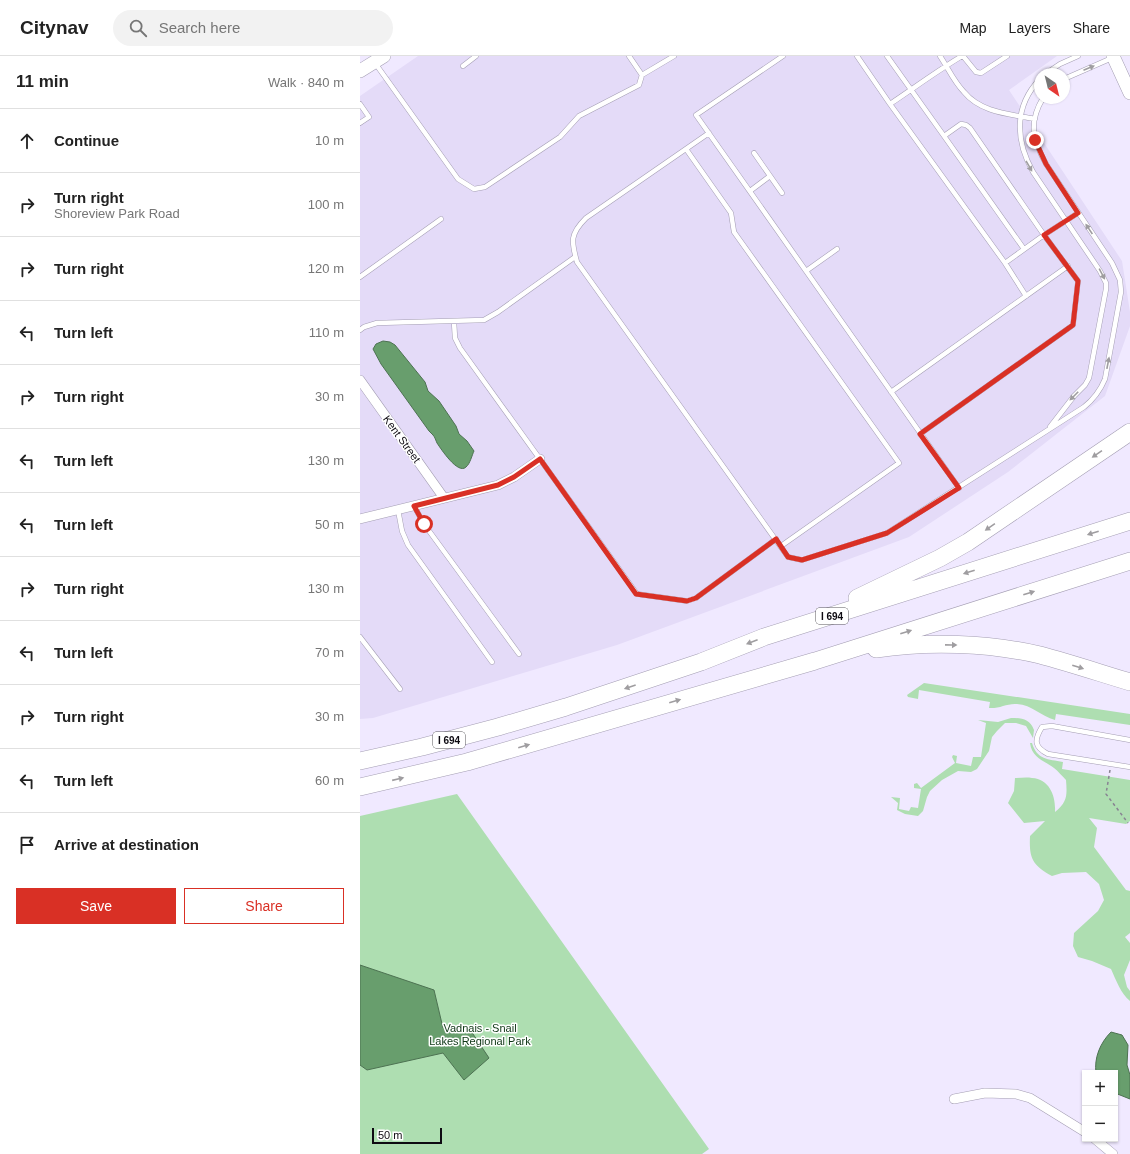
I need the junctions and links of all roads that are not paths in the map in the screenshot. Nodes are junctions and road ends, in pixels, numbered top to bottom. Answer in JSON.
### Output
{"nodes":[{"id":1,"x":476,"y":56,"type":"edge"},
{"id":2,"x":629,"y":56,"type":"edge"},
{"id":3,"x":674,"y":56,"type":"edge"},
{"id":4,"x":784,"y":56,"type":"edge"},
{"id":5,"x":856,"y":56,"type":"edge"},
{"id":6,"x":887,"y":56,"type":"edge"},
{"id":7,"x":940,"y":56,"type":"edge"},
{"id":8,"x":962,"y":56,"type":"edge"},
{"id":9,"x":1007,"y":56,"type":"edge"},
{"id":10,"x":1078,"y":56,"type":"edge"},
{"id":11,"x":1114,"y":56,"type":"edge"},
{"id":12,"x":379,"y":59,"type":"edge"},
{"id":13,"x":462,"y":66,"type":"dead end"},
{"id":14,"x":946,"y":66,"type":"junction"},
{"id":15,"x":1054,"y":68,"type":"edge"},
{"id":16,"x":360,"y":71,"type":"edge"},
{"id":17,"x":642,"y":75,"type":"junction"},
{"id":18,"x":1070,"y":76,"type":"edge"},
{"id":19,"x":1034,"y":85,"type":"edge"},
{"id":20,"x":911,"y":90,"type":"junction"},
{"id":21,"x":1130,"y":93,"type":"edge"},
{"id":22,"x":360,"y":104,"type":"edge"},
{"id":23,"x":890,"y":104,"type":"junction"},
{"id":24,"x":1040,"y":104,"type":"edge"},
{"id":25,"x":1020,"y":116,"type":"junction"},
{"id":26,"x":1035,"y":119,"type":"junction"},
{"id":27,"x":360,"y":123,"type":"edge"},
{"id":28,"x":709,"y":133,"type":"junction"},
{"id":29,"x":944,"y":136,"type":"junction"},
{"id":30,"x":686,"y":149,"type":"junction"},
{"id":31,"x":754,"y":153,"type":"dead end"},
{"id":32,"x":770,"y":176,"type":"junction"},
{"id":33,"x":750,"y":191,"type":"junction"},
{"id":34,"x":782,"y":194,"type":"dead end"},
{"id":35,"x":1078,"y":213,"type":"junction"},
{"id":36,"x":441,"y":219,"type":"dead end"},
{"id":37,"x":1066,"y":221,"type":"junction"},
{"id":38,"x":1044,"y":235,"type":"junction"},
{"id":39,"x":837,"y":249,"type":"dead end"},
{"id":40,"x":1024,"y":249,"type":"junction"},
{"id":41,"x":575,"y":257,"type":"junction"},
{"id":42,"x":1005,"y":263,"type":"junction"},
{"id":43,"x":1068,"y":266,"type":"junction"},
{"id":44,"x":806,"y":271,"type":"junction"},
{"id":45,"x":360,"y":276,"type":"edge"},
{"id":46,"x":1026,"y":296,"type":"junction"},
{"id":47,"x":454,"y":322,"type":"junction"},
{"id":48,"x":360,"y":330,"type":"edge"},
{"id":49,"x":360,"y":380,"type":"edge"},
{"id":50,"x":891,"y":392,"type":"junction"},
{"id":51,"x":1047,"y":430,"type":"junction"},
{"id":52,"x":1130,"y":432,"type":"edge"},
{"id":53,"x":920,"y":434,"type":"junction"},
{"id":54,"x":540,"y":459,"type":"junction"},
{"id":55,"x":959,"y":488,"type":"junction"},
{"id":56,"x":444,"y":498,"type":"junction"},
{"id":57,"x":414,"y":506,"type":"junction"},
{"id":58,"x":398,"y":510,"type":"junction"},
{"id":59,"x":360,"y":519,"type":"edge"},
{"id":60,"x":1130,"y":521,"type":"edge"},
{"id":61,"x":776,"y":539,"type":"junction"},
{"id":62,"x":781,"y":546,"type":"junction"},
{"id":63,"x":1130,"y":561,"type":"edge"},
{"id":64,"x":780,"y":632,"type":"junction"},
{"id":65,"x":360,"y":637,"type":"edge"},
{"id":66,"x":519,"y":654,"type":"dead end"},
{"id":67,"x":815,"y":661,"type":"junction"},
{"id":68,"x":492,"y":662,"type":"dead end"},
{"id":69,"x":1130,"y":682,"type":"edge"},
{"id":70,"x":400,"y":689,"type":"dead end"},
{"id":71,"x":1130,"y":740,"type":"edge"},
{"id":72,"x":360,"y":761,"type":"edge"},
{"id":73,"x":1130,"y":767,"type":"edge"},
{"id":74,"x":360,"y":787,"type":"edge"},
{"id":75,"x":954,"y":1099,"type":"dead end"},
{"id":76,"x":1082,"y":1130,"type":"edge"},
{"id":77,"x":1099,"y":1142,"type":"edge"},
{"id":78,"x":1113,"y":1154,"type":"edge"}],
"edges":[{"from":1,"to":13,"type":"lane"},
{"from":2,"to":17,"type":"lane"},
{"from":3,"to":17,"type":"lane"},
{"from":4,"to":28,"type":"lane"},
{"from":5,"to":23,"type":"lane"},
{"from":6,"to":20,"type":"lane"},
{"from":7,"to":14,"type":"lane"},
{"from":8,"to":9,"type":"lane"},
{"from":8,"to":14,"type":"lane"},
{"from":10,"to":15,"type":"lane"},
{"from":18,"to":11,"type":"lane","one_way":true},
{"from":11,"to":21,"type":"street"},
{"from":12,"to":16,"type":"street"},
{"from":12,"to":17,"type":"lane"},
{"from":14,"to":20,"type":"lane"},
{"from":14,"to":25,"type":"lane"},
{"from":19,"to":25,"type":"lane"},
{"from":20,"to":23,"type":"lane"},
{"from":20,"to":29,"type":"lane"},
{"from":22,"to":27,"type":"lane"},
{"from":23,"to":42,"type":"lane"},
{"from":24,"to":26,"type":"lane"},
{"from":25,"to":26,"type":"lane"},
{"from":25,"to":37,"type":"lane","one_way":true},
{"from":26,"to":35,"type":"lane"},
{"from":28,"to":30,"type":"lane"},
{"from":28,"to":33,"type":"lane"},
{"from":29,"to":38,"type":"lane"},
{"from":29,"to":40,"type":"lane"},
{"from":30,"to":41,"type":"lane"},
{"from":30,"to":62,"type":"lane"},
{"from":31,"to":32,"type":"lane"},
{"from":32,"to":33,"type":"lane"},
{"from":32,"to":34,"type":"lane"},
{"from":33,"to":44,"type":"lane"},
{"from":35,"to":37,"type":"lane"},
{"from":51,"to":35,"type":"lane","one_way":true},
{"from":36,"to":45,"type":"lane"},
{"from":37,"to":38,"type":"lane"},
{"from":37,"to":51,"type":"lane","one_way":true},
{"from":38,"to":40,"type":"lane"},
{"from":38,"to":43,"type":"lane"},
{"from":39,"to":44,"type":"lane"},
{"from":40,"to":42,"type":"lane"},
{"from":41,"to":47,"type":"lane"},
{"from":41,"to":61,"type":"lane"},
{"from":42,"to":46,"type":"lane"},
{"from":43,"to":46,"type":"lane"},
{"from":43,"to":53,"type":"lane"},
{"from":44,"to":50,"type":"lane"},
{"from":46,"to":50,"type":"lane"},
{"from":47,"to":48,"type":"lane"},
{"from":47,"to":54,"type":"lane"},
{"from":49,"to":56,"type":"street","name":"Kent Street"},
{"from":50,"to":53,"type":"lane"},
{"from":51,"to":55,"type":"lane"},
{"from":52,"to":64,"type":"highway","one_way":true},
{"from":53,"to":55,"type":"lane"},
{"from":54,"to":56,"type":"street"},
{"from":54,"to":61,"type":"lane"},
{"from":55,"to":62,"type":"lane"},
{"from":56,"to":57,"type":"street"},
{"from":57,"to":58,"type":"street"},
{"from":57,"to":66,"type":"lane"},
{"from":58,"to":59,"type":"street"},
{"from":58,"to":68,"type":"lane"},
{"from":60,"to":64,"type":"highway","number":"I 694","one_way":true},
{"from":61,"to":62,"type":"lane"},
{"from":67,"to":63,"type":"highway","number":"I 694","one_way":true},
{"from":64,"to":72,"type":"highway","number":"I 694","one_way":true},
{"from":65,"to":70,"type":"lane"},
{"from":67,"to":69,"type":"highway","one_way":true},
{"from":74,"to":67,"type":"highway","number":"I 694","one_way":true},
{"from":71,"to":73,"type":"lane"},
{"from":75,"to":76,"type":"street"},
{"from":77,"to":78,"type":"street"}]}
